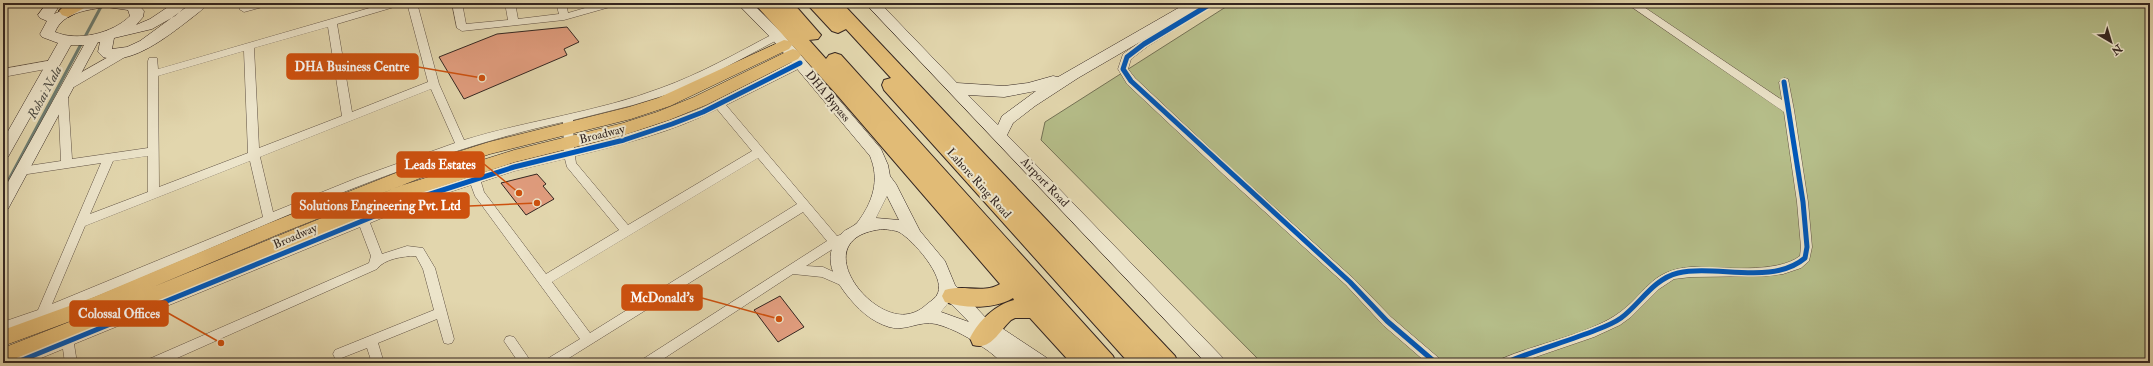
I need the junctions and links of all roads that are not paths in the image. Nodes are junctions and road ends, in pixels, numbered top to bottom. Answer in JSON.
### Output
{"nodes":[{"id":1,"x":125,"y":3,"type":"edge"},
{"id":2,"x":183,"y":3,"type":"edge"},
{"id":3,"x":201,"y":3,"type":"edge"},
{"id":4,"x":267,"y":3,"type":"edge"},
{"id":5,"x":398,"y":3,"type":"edge"},
{"id":6,"x":412,"y":3,"type":"edge"},
{"id":7,"x":457,"y":3,"type":"edge"},
{"id":8,"x":510,"y":3,"type":"edge"},
{"id":9,"x":561,"y":3,"type":"edge"},
{"id":10,"x":614,"y":3,"type":"edge"},
{"id":11,"x":744,"y":3,"type":"edge"},
{"id":12,"x":763,"y":3,"type":"edge"},
{"id":13,"x":783,"y":3,"type":"edge"},
{"id":14,"x":814,"y":3,"type":"edge"},
{"id":15,"x":832,"y":3,"type":"edge"},
{"id":16,"x":872,"y":3,"type":"edge"},
{"id":17,"x":1197,"y":3,"type":"edge"},
{"id":18,"x":1212,"y":3,"type":"edge"},
{"id":19,"x":1631,"y":3,"type":"edge"},
{"id":20,"x":64,"y":9,"type":"edge"},
{"id":21,"x":244,"y":9,"type":"dead end"},
{"id":22,"x":564,"y":17,"type":"junction"},
{"id":23,"x":332,"y":22,"type":"junction"},
{"id":24,"x":514,"y":23,"type":"junction"},
{"id":25,"x":122,"y":30,"type":"junction"},
{"id":26,"x":101,"y":37,"type":"junction"},
{"id":27,"x":66,"y":41,"type":"junction"},
{"id":28,"x":249,"y":47,"type":"junction"},
{"id":29,"x":789,"y":50,"type":"junction"},
{"id":30,"x":121,"y":54,"type":"junction"},
{"id":31,"x":153,"y":61,"type":"dead end"},
{"id":32,"x":53,"y":64,"type":"junction"},
{"id":33,"x":3,"y":73,"type":"edge"},
{"id":34,"x":154,"y":74,"type":"junction"},
{"id":35,"x":1073,"y":74,"type":"junction"},
{"id":36,"x":1784,"y":82,"type":"dead end"},
{"id":37,"x":70,"y":84,"type":"junction"},
{"id":38,"x":434,"y":84,"type":"junction"},
{"id":39,"x":953,"y":87,"type":"junction"},
{"id":40,"x":63,"y":97,"type":"junction"},
{"id":41,"x":719,"y":104,"type":"junction"},
{"id":42,"x":1789,"y":110,"type":"junction"},
{"id":43,"x":348,"y":118,"type":"junction"},
{"id":44,"x":568,"y":135,"type":"junction"},
{"id":45,"x":1000,"y":135,"type":"junction"},
{"id":46,"x":461,"y":145,"type":"junction"},
{"id":47,"x":155,"y":151,"type":"junction"},
{"id":48,"x":760,"y":152,"type":"junction"},
{"id":49,"x":3,"y":153,"type":"edge"},
{"id":50,"x":254,"y":155,"type":"junction"},
{"id":51,"x":110,"y":158,"type":"junction"},
{"id":52,"x":66,"y":164,"type":"junction"},
{"id":53,"x":21,"y":171,"type":"junction"},
{"id":54,"x":475,"y":179,"type":"junction"},
{"id":55,"x":884,"y":179,"type":"junction"},
{"id":56,"x":154,"y":193,"type":"junction"},
{"id":57,"x":3,"y":205,"type":"edge"},
{"id":58,"x":803,"y":206,"type":"junction"},
{"id":59,"x":269,"y":218,"type":"junction"},
{"id":60,"x":363,"y":220,"type":"junction"},
{"id":61,"x":83,"y":222,"type":"junction"},
{"id":62,"x":862,"y":227,"type":"junction"},
{"id":63,"x":627,"y":231,"type":"junction"},
{"id":64,"x":914,"y":234,"type":"junction"},
{"id":65,"x":841,"y":239,"type":"junction"},
{"id":66,"x":377,"y":260,"type":"junction"},
{"id":67,"x":792,"y":269,"type":"junction"},
{"id":68,"x":545,"y":280,"type":"junction"},
{"id":69,"x":845,"y":282,"type":"junction"},
{"id":70,"x":1013,"y":284,"type":"junction"},
{"id":71,"x":950,"y":292,"type":"junction"},
{"id":72,"x":1035,"y":310,"type":"junction"},
{"id":73,"x":441,"y":312,"type":"junction"},
{"id":74,"x":42,"y":313,"type":"junction"},
{"id":75,"x":923,"y":316,"type":"junction"},
{"id":76,"x":3,"y":327,"type":"edge"},
{"id":77,"x":986,"y":333,"type":"junction"},
{"id":78,"x":3,"y":338,"type":"edge"},
{"id":79,"x":448,"y":340,"type":"dead end"},
{"id":80,"x":510,"y":340,"type":"dead end"},
{"id":81,"x":588,"y":340,"type":"junction"},
{"id":82,"x":371,"y":341,"type":"junction"},
{"id":83,"x":68,"y":343,"type":"junction"},
{"id":84,"x":339,"y":354,"type":"dead end"},
{"id":85,"x":3,"y":356,"type":"edge"},
{"id":86,"x":15,"y":363,"type":"edge"},
{"id":87,"x":71,"y":363,"type":"edge"},
{"id":88,"x":153,"y":363,"type":"edge"},
{"id":89,"x":378,"y":363,"type":"edge"},
{"id":90,"x":526,"y":363,"type":"edge"},
{"id":91,"x":551,"y":363,"type":"edge"},
{"id":92,"x":647,"y":363,"type":"edge"},
{"id":93,"x":1020,"y":363,"type":"edge"},
{"id":94,"x":1041,"y":363,"type":"edge"},
{"id":95,"x":1085,"y":363,"type":"edge"},
{"id":96,"x":1105,"y":363,"type":"edge"},
{"id":97,"x":1143,"y":363,"type":"edge"},
{"id":98,"x":1167,"y":363,"type":"edge"},
{"id":99,"x":1217,"y":363,"type":"edge"},
{"id":100,"x":1436,"y":363,"type":"edge"},
{"id":101,"x":1505,"y":363,"type":"edge"}],
"edges":[{"from":1,"to":20,"type":"main road"},
{"from":1,"to":25,"type":"main road"},
{"from":2,"to":25,"type":"main road"},
{"from":3,"to":30,"type":"main road"},
{"from":4,"to":21,"type":"street"},
{"from":5,"to":23,"type":"street"},
{"from":6,"to":38,"type":"street"},
{"from":7,"to":24,"type":"street"},
{"from":8,"to":24,"type":"street"},
{"from":9,"to":22,"type":"street"},
{"from":10,"to":22,"type":"street"},
{"from":11,"to":29,"type":"main road","name":"DHA Bypass"},
{"from":12,"to":70,"type":"highway"},
{"from":13,"to":96,"type":"highway","name":"Lahore Ring Road"},
{"from":14,"to":97,"type":"highway","name":"Lahore Ring Road"},
{"from":15,"to":98,"type":"highway"},
{"from":16,"to":39,"type":"main road","name":"Airport Road"},
{"from":17,"to":35,"type":"main road"},
{"from":18,"to":100,"type":"street"},
{"from":19,"to":42,"type":"street"},
{"from":20,"to":27,"type":"main road"},
{"from":22,"to":24,"type":"street"},
{"from":23,"to":28,"type":"street"},
{"from":23,"to":43,"type":"street"},
{"from":25,"to":26,"type":"main road"},
{"from":26,"to":27,"type":"main road"},
{"from":26,"to":30,"type":"main road"},
{"from":26,"to":37,"type":"main road"},
{"from":27,"to":32,"type":"main road"},
{"from":28,"to":34,"type":"street"},
{"from":28,"to":50,"type":"street"},
{"from":29,"to":41,"type":"street"},
{"from":29,"to":44,"type":"street"},
{"from":29,"to":44,"type":"main road","name":"Broadway"},
{"from":29,"to":55,"type":"main road","name":"DHA Bypass"},
{"from":30,"to":37,"type":"street"},
{"from":31,"to":34,"type":"street"},
{"from":32,"to":33,"type":"street"},
{"from":32,"to":49,"type":"main road"},
{"from":34,"to":47,"type":"street"},
{"from":35,"to":39,"type":"main road"},
{"from":35,"to":45,"type":"main road"},
{"from":36,"to":42,"type":"street"},
{"from":37,"to":40,"type":"main road"},
{"from":38,"to":43,"type":"street"},
{"from":38,"to":46,"type":"street"},
{"from":39,"to":45,"type":"main road","name":"Airport Road"},
{"from":40,"to":52,"type":"street"},
{"from":40,"to":53,"type":"main road"},
{"from":41,"to":44,"type":"street"},
{"from":41,"to":48,"type":"street"},
{"from":42,"to":101,"type":"street"},
{"from":43,"to":50,"type":"street"},
{"from":44,"to":46,"type":"street"},
{"from":44,"to":54,"type":"street"},
{"from":44,"to":63,"type":"street"},
{"from":44,"to":78,"type":"main road","name":"Broadway"},
{"from":44,"to":85,"type":"main road","name":"Broadway"},
{"from":45,"to":99,"type":"main road","name":"Airport Road"},
{"from":46,"to":59,"type":"street"},
{"from":47,"to":51,"type":"street"},
{"from":47,"to":56,"type":"street"},
{"from":48,"to":58,"type":"street"},
{"from":48,"to":63,"type":"street"},
{"from":50,"to":56,"type":"street"},
{"from":50,"to":59,"type":"street"},
{"from":51,"to":52,"type":"street"},
{"from":51,"to":61,"type":"street"},
{"from":52,"to":53,"type":"street"},
{"from":53,"to":57,"type":"main road"},
{"from":54,"to":60,"type":"street"},
{"from":54,"to":68,"type":"street"},
{"from":55,"to":62,"type":"main road"},
{"from":55,"to":64,"type":"main road"},
{"from":56,"to":61,"type":"street"},
{"from":58,"to":65,"type":"street"},
{"from":58,"to":81,"type":"street"},
{"from":59,"to":74,"type":"street"},
{"from":60,"to":66,"type":"street"},
{"from":60,"to":83,"type":"street"},
{"from":61,"to":74,"type":"street"},
{"from":62,"to":64,"type":"main road"},
{"from":62,"to":65,"type":"main road"},
{"from":63,"to":68,"type":"street"},
{"from":64,"to":71,"type":"main road"},
{"from":65,"to":67,"type":"street"},
{"from":65,"to":69,"type":"main road"},
{"from":66,"to":73,"type":"street"},
{"from":66,"to":88,"type":"street"},
{"from":67,"to":69,"type":"street"},
{"from":67,"to":92,"type":"street"},
{"from":68,"to":81,"type":"street"},
{"from":69,"to":75,"type":"main road"},
{"from":70,"to":71,"type":"highway"},
{"from":70,"to":72,"type":"highway"},
{"from":71,"to":75,"type":"main road"},
{"from":71,"to":77,"type":"main road"},
{"from":72,"to":77,"type":"highway"},
{"from":72,"to":95,"type":"highway"},
{"from":73,"to":79,"type":"street"},
{"from":73,"to":82,"type":"street"},
{"from":74,"to":76,"type":"street"},
{"from":75,"to":77,"type":"main road"},
{"from":77,"to":93,"type":"main road"},
{"from":77,"to":94,"type":"main road"},
{"from":80,"to":90,"type":"street"},
{"from":81,"to":91,"type":"street"},
{"from":82,"to":84,"type":"street"},
{"from":82,"to":89,"type":"street"},
{"from":83,"to":86,"type":"street"},
{"from":83,"to":87,"type":"street"}]}
